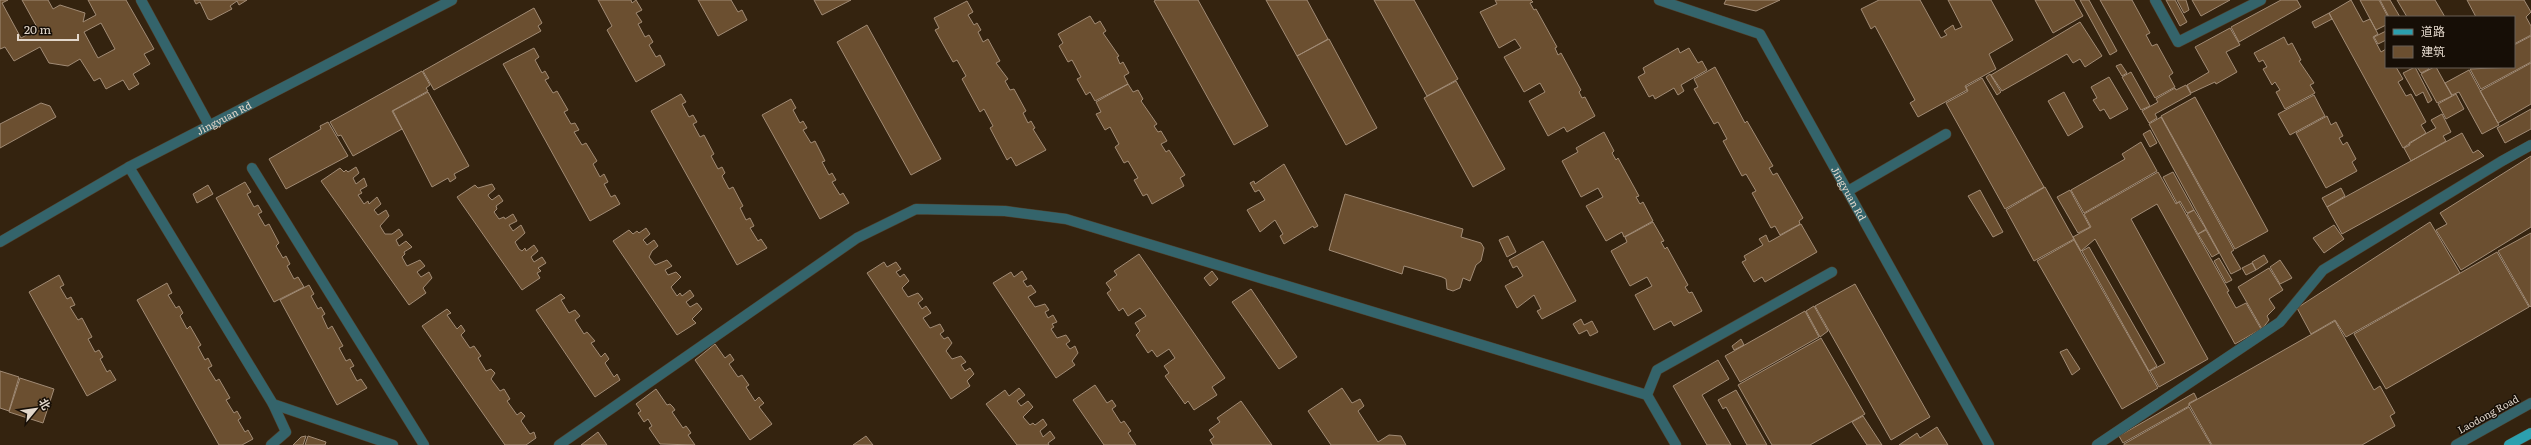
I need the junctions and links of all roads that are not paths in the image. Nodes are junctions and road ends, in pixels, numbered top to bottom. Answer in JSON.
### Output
{"nodes":[{"id":1,"x":141,"y":0,"type":"edge"},
{"id":2,"x":452,"y":0,"type":"edge"},
{"id":3,"x":1659,"y":0,"type":"edge"},
{"id":4,"x":2155,"y":0,"type":"edge"},
{"id":5,"x":2261,"y":0,"type":"edge"},
{"id":6,"x":209,"y":126,"type":"junction"},
{"id":7,"x":1946,"y":134,"type":"dead end"},
{"id":8,"x":2531,"y":146,"type":"edge"},
{"id":9,"x":129,"y":167,"type":"junction"},
{"id":10,"x":252,"y":168,"type":"dead end"},
{"id":11,"x":1848,"y":191,"type":"junction"},
{"id":12,"x":0,"y":242,"type":"edge"},
{"id":13,"x":1832,"y":272,"type":"dead end"},
{"id":14,"x":1647,"y":395,"type":"junction"},
{"id":15,"x":2531,"y":403,"type":"edge"},
{"id":16,"x":273,"y":404,"type":"junction"},
{"id":17,"x":2531,"y":433,"type":"edge"},
{"id":18,"x":272,"y":445,"type":"edge"},
{"id":19,"x":393,"y":445,"type":"edge"},
{"id":20,"x":424,"y":445,"type":"edge"},
{"id":21,"x":559,"y":445,"type":"edge"},
{"id":22,"x":1676,"y":445,"type":"edge"},
{"id":23,"x":1988,"y":445,"type":"edge"},
{"id":24,"x":2097,"y":445,"type":"edge"},
{"id":25,"x":2456,"y":445,"type":"edge"},
{"id":26,"x":2509,"y":445,"type":"edge"}],
"edges":[{"from":1,"to":6,"type":"street"},
{"from":2,"to":6,"type":"street","name":"Jingyuan Rd"},
{"from":3,"to":11,"type":"street","name":"Jingyuan Rd"},
{"from":4,"to":5,"type":"street"},
{"from":6,"to":9,"type":"street","name":"Jingyuan Rd"},
{"from":7,"to":11,"type":"street"},
{"from":8,"to":24,"type":"street"},
{"from":9,"to":12,"type":"street","name":"Jingyuan Rd"},
{"from":9,"to":16,"type":"street"},
{"from":10,"to":20,"type":"street"},
{"from":11,"to":23,"type":"street","name":"Jingyuan Rd"},
{"from":13,"to":14,"type":"street"},
{"from":14,"to":21,"type":"street"},
{"from":14,"to":22,"type":"street"},
{"from":15,"to":25,"type":"street","name":"Laodong Road"},
{"from":16,"to":18,"type":"street"},
{"from":16,"to":19,"type":"street"},
{"from":17,"to":26,"type":"main road"}]}
